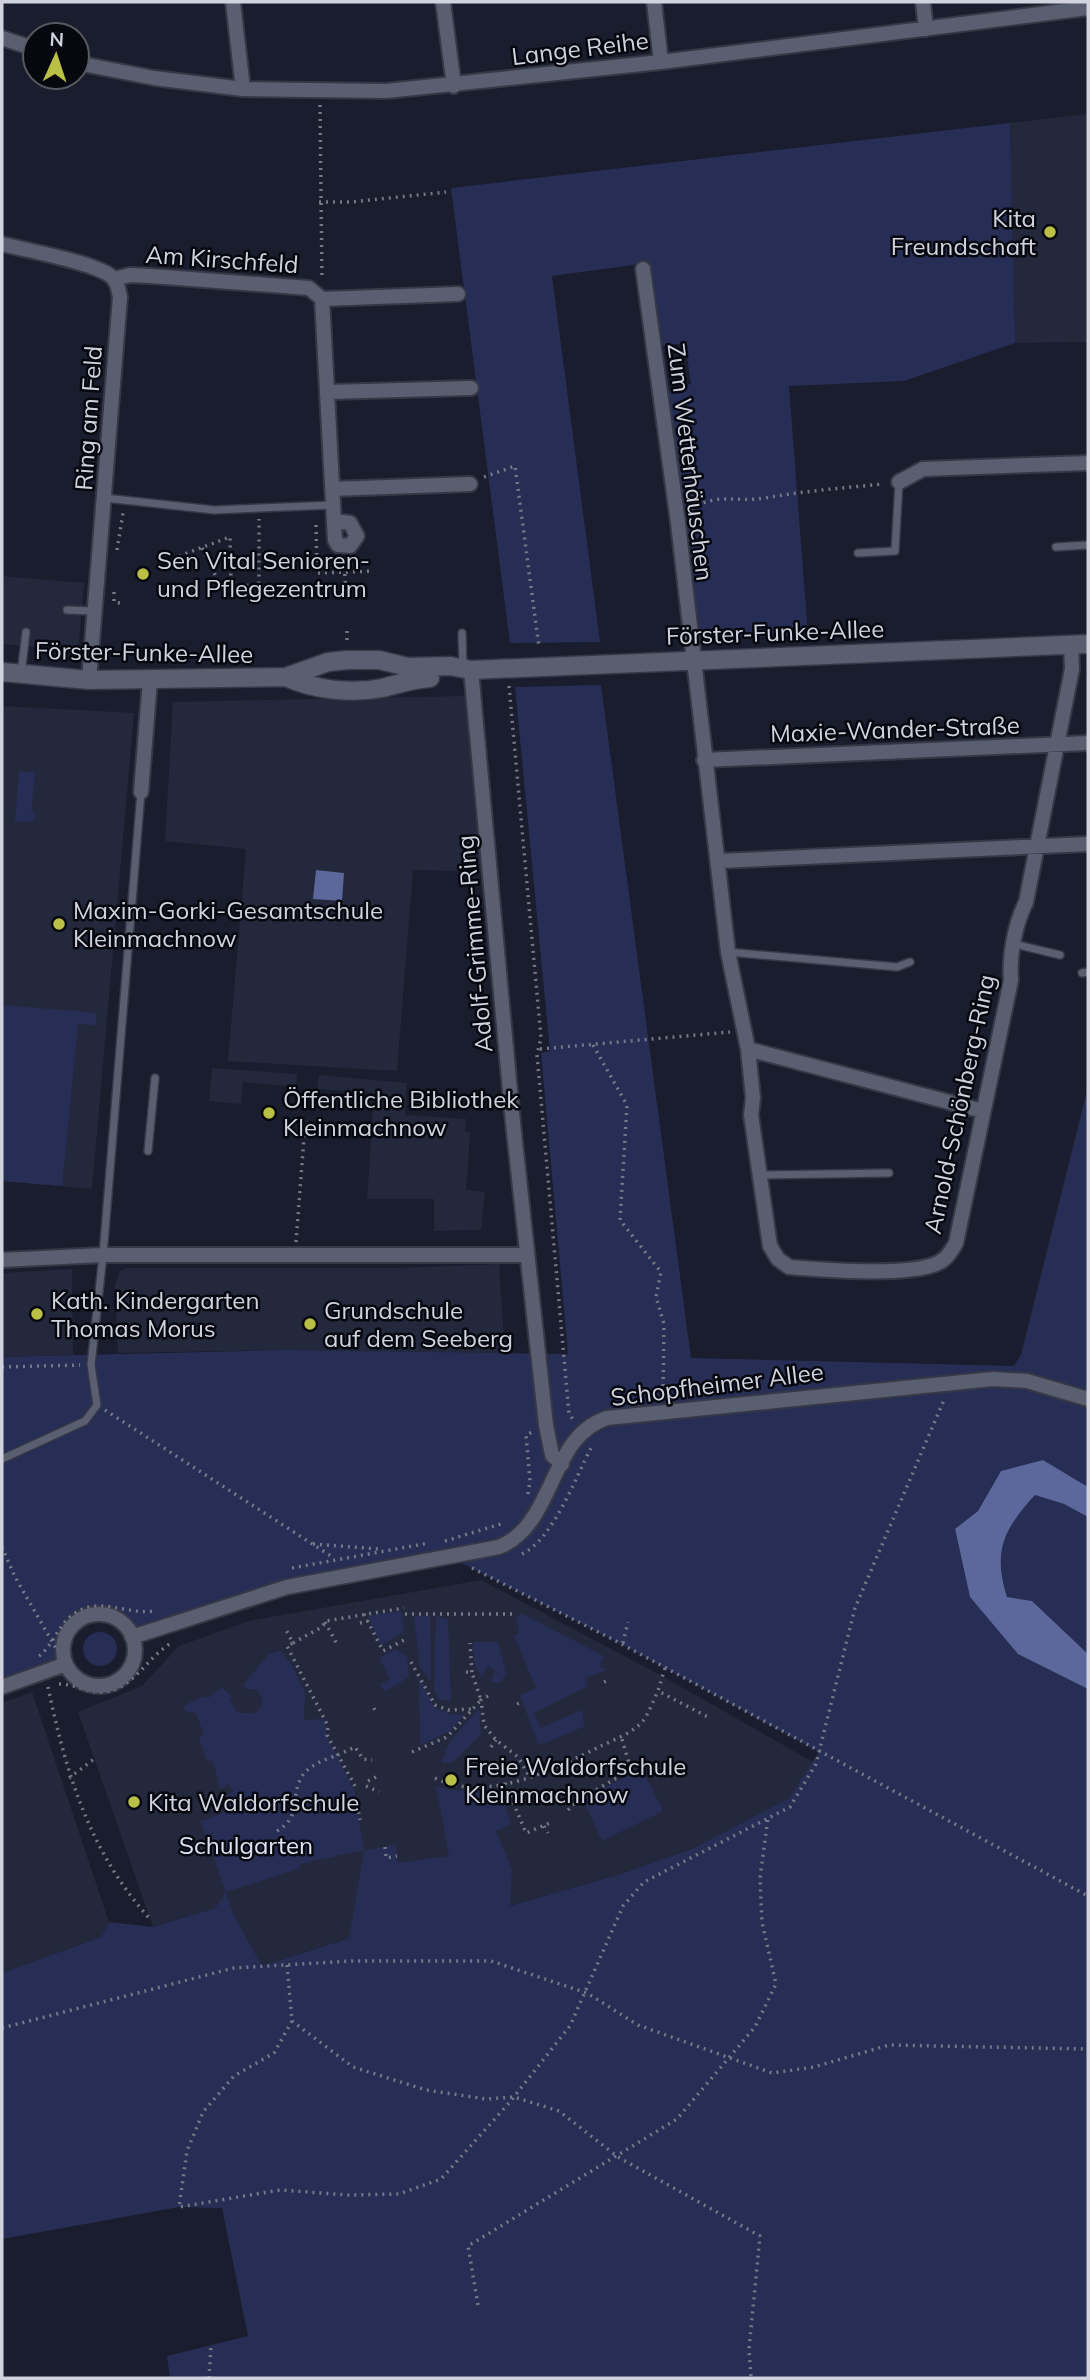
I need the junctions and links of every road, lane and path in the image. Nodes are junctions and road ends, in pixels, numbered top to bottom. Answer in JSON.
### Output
{"nodes":[{"id":1,"x":233,"y":2,"type":"edge"},
{"id":2,"x":443,"y":2,"type":"edge"},
{"id":3,"x":654,"y":2,"type":"edge"},
{"id":4,"x":923,"y":2,"type":"edge"},
{"id":5,"x":1088,"y":8,"type":"edge"},
{"id":6,"x":926,"y":29,"type":"junction"},
{"id":7,"x":2,"y":38,"type":"edge"},
{"id":8,"x":21,"y":44,"type":"edge"},
{"id":9,"x":662,"y":62,"type":"junction"},
{"id":10,"x":91,"y":66,"type":"edge"},
{"id":11,"x":454,"y":86,"type":"junction"},
{"id":12,"x":243,"y":89,"type":"junction"},
{"id":13,"x":320,"y":92,"type":"junction"},
{"id":14,"x":446,"y":192,"type":"dead end"},
{"id":15,"x":319,"y":202,"type":"junction"},
{"id":16,"x":2,"y":244,"type":"edge"},
{"id":17,"x":643,"y":269,"type":"dead end"},
{"id":18,"x":114,"y":279,"type":"junction"},
{"id":19,"x":458,"y":294,"type":"dead end"},
{"id":20,"x":323,"y":299,"type":"junction"},
{"id":21,"x":471,"y":388,"type":"dead end"},
{"id":22,"x":329,"y":393,"type":"junction"},
{"id":23,"x":1088,"y":463,"type":"edge"},
{"id":24,"x":899,"y":482,"type":"junction"},
{"id":25,"x":470,"y":484,"type":"joint"},
{"id":26,"x":332,"y":489,"type":"junction"},
{"id":27,"x":105,"y":498,"type":"junction"},
{"id":28,"x":333,"y":505,"type":"junction"},
{"id":29,"x":134,"y":513,"type":"dead end"},
{"id":30,"x":316,"y":517,"type":"dead end"},
{"id":31,"x":259,"y":519,"type":"junction"},
{"id":32,"x":270,"y":519,"type":"dead end"},
{"id":33,"x":246,"y":520,"type":"dead end"},
{"id":34,"x":335,"y":522,"type":"junction"},
{"id":35,"x":678,"y":523,"type":"junction"},
{"id":36,"x":1088,"y":545,"type":"edge"},
{"id":37,"x":343,"y":547,"type":"junction"},
{"id":38,"x":1056,"y":547,"type":"dead end"},
{"id":39,"x":202,"y":548,"type":"junction"},
{"id":40,"x":117,"y":552,"type":"dead end"},
{"id":41,"x":858,"y":553,"type":"dead end"},
{"id":42,"x":180,"y":556,"type":"dead end"},
{"id":43,"x":373,"y":571,"type":"dead end"},
{"id":44,"x":345,"y":572,"type":"junction"},
{"id":45,"x":114,"y":583,"type":"dead end"},
{"id":46,"x":225,"y":595,"type":"dead end"},
{"id":47,"x":346,"y":596,"type":"dead end"},
{"id":48,"x":120,"y":603,"type":"dead end"},
{"id":49,"x":66,"y":610,"type":"dead end"},
{"id":50,"x":93,"y":611,"type":"junction"},
{"id":51,"x":26,"y":632,"type":"dead end"},
{"id":52,"x":462,"y":633,"type":"dead end"},
{"id":53,"x":1080,"y":644,"type":"edge"},
{"id":54,"x":539,"y":647,"type":"dead end"},
{"id":55,"x":693,"y":660,"type":"junction"},
{"id":56,"x":467,"y":670,"type":"junction"},
{"id":57,"x":2,"y":672,"type":"edge"},
{"id":58,"x":21,"y":675,"type":"junction"},
{"id":59,"x":286,"y":677,"type":"junction"},
{"id":60,"x":89,"y":680,"type":"junction"},
{"id":61,"x":150,"y":680,"type":"junction"},
{"id":62,"x":508,"y":684,"type":"dead end"},
{"id":63,"x":1088,"y":743,"type":"edge"},
{"id":64,"x":1058,"y":745,"type":"junction"},
{"id":65,"x":704,"y":760,"type":"junction"},
{"id":66,"x":141,"y":792,"type":"joint"},
{"id":67,"x":1088,"y":844,"type":"edge"},
{"id":68,"x":1037,"y":849,"type":"junction"},
{"id":69,"x":718,"y":861,"type":"junction"},
{"id":70,"x":1014,"y":944,"type":"junction"},
{"id":71,"x":728,"y":952,"type":"junction"},
{"id":72,"x":1060,"y":954,"type":"dead end"},
{"id":73,"x":910,"y":962,"type":"dead end"},
{"id":74,"x":746,"y":1031,"type":"junction"},
{"id":75,"x":593,"y":1045,"type":"dead end"},
{"id":76,"x":540,"y":1049,"type":"junction"},
{"id":77,"x":748,"y":1049,"type":"junction"},
{"id":78,"x":155,"y":1078,"type":"dead end"},
{"id":79,"x":983,"y":1111,"type":"junction"},
{"id":80,"x":305,"y":1125,"type":"dead end"},
{"id":81,"x":148,"y":1152,"type":"dead end"},
{"id":82,"x":888,"y":1173,"type":"dead end"},
{"id":83,"x":760,"y":1175,"type":"junction"},
{"id":84,"x":103,"y":1255,"type":"junction"},
{"id":85,"x":296,"y":1255,"type":"junction"},
{"id":86,"x":527,"y":1255,"type":"junction"},
{"id":87,"x":2,"y":1260,"type":"edge"},
{"id":88,"x":91,"y":1365,"type":"junction"},
{"id":89,"x":2,"y":1367,"type":"edge"},
{"id":90,"x":951,"y":1382,"type":"junction"},
{"id":91,"x":1088,"y":1399,"type":"edge"},
{"id":92,"x":97,"y":1405,"type":"junction"},
{"id":93,"x":662,"y":1412,"type":"junction"},
{"id":94,"x":569,"y":1414,"type":"junction"},
{"id":95,"x":546,"y":1425,"type":"junction"},
{"id":96,"x":582,"y":1431,"type":"junction"},
{"id":97,"x":2,"y":1459,"type":"edge"},
{"id":98,"x":562,"y":1464,"type":"junction"},
{"id":99,"x":527,"y":1499,"type":"dead end"},
{"id":100,"x":512,"y":1519,"type":"dead end"},
{"id":101,"x":311,"y":1543,"type":"junction"},
{"id":102,"x":2,"y":1547,"type":"edge"},
{"id":103,"x":384,"y":1549,"type":"junction"},
{"id":104,"x":441,"y":1549,"type":"junction"},
{"id":105,"x":334,"y":1558,"type":"junction"},
{"id":106,"x":284,"y":1571,"type":"dead end"},
{"id":107,"x":404,"y":1608,"type":"dead end"},
{"id":108,"x":158,"y":1611,"type":"dead end"},
{"id":109,"x":364,"y":1614,"type":"junction"},
{"id":110,"x":405,"y":1614,"type":"dead end"},
{"id":111,"x":514,"y":1614,"type":"dead end"},
{"id":112,"x":368,"y":1621,"type":"junction"},
{"id":113,"x":325,"y":1622,"type":"junction"},
{"id":114,"x":628,"y":1622,"type":"dead end"},
{"id":115,"x":360,"y":1623,"type":"dead end"},
{"id":116,"x":285,"y":1628,"type":"dead end"},
{"id":117,"x":132,"y":1637,"type":"junction"},
{"id":118,"x":408,"y":1638,"type":"dead end"},
{"id":119,"x":52,"y":1643,"type":"junction"},
{"id":120,"x":293,"y":1643,"type":"junction"},
{"id":121,"x":470,"y":1643,"type":"dead end"},
{"id":122,"x":623,"y":1644,"type":"junction"},
{"id":123,"x":338,"y":1646,"type":"dead end"},
{"id":124,"x":383,"y":1651,"type":"junction"},
{"id":125,"x":376,"y":1653,"type":"dead end"},
{"id":126,"x":36,"y":1659,"type":"dead end"},
{"id":127,"x":411,"y":1662,"type":"dead end"},
{"id":128,"x":66,"y":1664,"type":"junction"},
{"id":129,"x":665,"y":1668,"type":"junction"},
{"id":130,"x":45,"y":1671,"type":"junction"},
{"id":131,"x":466,"y":1672,"type":"dead end"},
{"id":132,"x":472,"y":1673,"type":"junction"},
{"id":133,"x":2,"y":1687,"type":"edge"},
{"id":134,"x":657,"y":1691,"type":"junction"},
{"id":135,"x":488,"y":1696,"type":"dead end"},
{"id":136,"x":481,"y":1700,"type":"junction"},
{"id":137,"x":522,"y":1702,"type":"dead end"},
{"id":138,"x":517,"y":1704,"type":"dead end"},
{"id":139,"x":472,"y":1709,"type":"junction"},
{"id":140,"x":708,"y":1717,"type":"dead end"},
{"id":141,"x":621,"y":1736,"type":"junction"},
{"id":142,"x":496,"y":1740,"type":"junction"},
{"id":143,"x":491,"y":1747,"type":"dead end"},
{"id":144,"x":412,"y":1752,"type":"dead end"},
{"id":145,"x":820,"y":1752,"type":"junction"},
{"id":146,"x":338,"y":1755,"type":"junction"},
{"id":147,"x":94,"y":1759,"type":"dead end"},
{"id":148,"x":372,"y":1760,"type":"dead end"},
{"id":149,"x":552,"y":1769,"type":"junction"},
{"id":150,"x":556,"y":1774,"type":"dead end"},
{"id":151,"x":529,"y":1776,"type":"junction"},
{"id":152,"x":376,"y":1777,"type":"dead end"},
{"id":153,"x":436,"y":1777,"type":"dead end"},
{"id":154,"x":69,"y":1778,"type":"junction"},
{"id":155,"x":505,"y":1783,"type":"junction"},
{"id":156,"x":355,"y":1786,"type":"dead end"},
{"id":157,"x":379,"y":1792,"type":"dead end"},
{"id":158,"x":356,"y":1798,"type":"dead end"},
{"id":159,"x":568,"y":1810,"type":"dead end"},
{"id":160,"x":768,"y":1818,"type":"junction"},
{"id":161,"x":360,"y":1820,"type":"dead end"},
{"id":162,"x":552,"y":1822,"type":"dead end"},
{"id":163,"x":544,"y":1826,"type":"junction"},
{"id":164,"x":277,"y":1832,"type":"dead end"},
{"id":165,"x":526,"y":1833,"type":"junction"},
{"id":166,"x":548,"y":1833,"type":"dead end"},
{"id":167,"x":517,"y":1838,"type":"dead end"},
{"id":168,"x":385,"y":1847,"type":"dead end"},
{"id":169,"x":397,"y":1856,"type":"dead end"},
{"id":170,"x":1088,"y":1896,"type":"edge"},
{"id":171,"x":150,"y":1919,"type":"dead end"},
{"id":172,"x":287,"y":1965,"type":"junction"},
{"id":173,"x":587,"y":1993,"type":"junction"},
{"id":174,"x":292,"y":2021,"type":"junction"},
{"id":175,"x":2,"y":2028,"type":"edge"},
{"id":176,"x":1088,"y":2049,"type":"edge"},
{"id":177,"x":731,"y":2059,"type":"junction"},
{"id":178,"x":514,"y":2097,"type":"junction"},
{"id":179,"x":618,"y":2157,"type":"junction"},
{"id":180,"x":478,"y":2305,"type":"dead end"},
{"id":181,"x":211,"y":2346,"type":"dead end"},
{"id":182,"x":209,"y":2378,"type":"edge"},
{"id":183,"x":751,"y":2378,"type":"edge"}],
"edges":[{"from":1,"to":12,"type":"street"},
{"from":2,"to":11,"type":"street"},
{"from":3,"to":9,"type":"street"},
{"from":4,"to":6,"type":"street"},
{"from":5,"to":6,"type":"street","name":"Lange Reihe"},
{"from":6,"to":9,"type":"street","name":"Lange Reihe"},
{"from":7,"to":8,"type":"street"},
{"from":9,"to":11,"type":"street","name":"Lange Reihe"},
{"from":10,"to":12,"type":"street","name":"Lange Reihe"},
{"from":11,"to":13,"type":"street","name":"Lange Reihe"},
{"from":12,"to":13,"type":"street","name":"Lange Reihe"},
{"from":13,"to":15,"type":"path"},
{"from":14,"to":15,"type":"path"},
{"from":15,"to":20,"type":"path"},
{"from":16,"to":18,"type":"street"},
{"from":17,"to":35,"type":"street","name":"Zum Wetterhäuschen"},
{"from":18,"to":20,"type":"street","name":"Am Kirschfeld"},
{"from":18,"to":27,"type":"street","name":"Ring am Feld"},
{"from":19,"to":20,"type":"street","name":"Am Kirschfeld"},
{"from":20,"to":22,"type":"street","name":"Am Kirschfeld"},
{"from":21,"to":22,"type":"street"},
{"from":22,"to":26,"type":"street","name":"Am Kirschfeld"},
{"from":23,"to":24,"type":"street"},
{"from":24,"to":35,"type":"path"},
{"from":24,"to":41,"type":"lane"},
{"from":25,"to":26,"type":"street"},
{"from":25,"to":54,"type":"path"},
{"from":26,"to":28,"type":"street","name":"Am Kirschfeld"},
{"from":27,"to":28,"type":"lane"},
{"from":27,"to":50,"type":"street","name":"Ring am Feld"},
{"from":28,"to":34,"type":"street","name":"Am Kirschfeld"},
{"from":29,"to":40,"type":"path"},
{"from":30,"to":44,"type":"path"},
{"from":31,"to":32,"type":"path"},
{"from":31,"to":33,"type":"path"},
{"from":31,"to":39,"type":"path"},
{"from":34,"to":37,"type":"street","name":"Am Kirschfeld"},
{"from":34,"to":37,"type":"street"},
{"from":35,"to":55,"type":"street","name":"Zum Wetterhäuschen"},
{"from":36,"to":38,"type":"lane"},
{"from":37,"to":44,"type":"path"},
{"from":39,"to":42,"type":"path"},
{"from":39,"to":46,"type":"path"},
{"from":43,"to":44,"type":"path"},
{"from":44,"to":47,"type":"path"},
{"from":45,"to":48,"type":"path"},
{"from":49,"to":50,"type":"lane"},
{"from":50,"to":60,"type":"street","name":"Ring am Feld"},
{"from":51,"to":58,"type":"lane"},
{"from":52,"to":56,"type":"lane"},
{"from":53,"to":55,"type":"street","name":"Förster-Funke-Allee"},
{"from":53,"to":64,"type":"street","name":"Arnold-Schönberg-Ring"},
{"from":55,"to":56,"type":"street","name":"Förster-Funke-Allee"},
{"from":55,"to":65,"type":"street","name":"Arnold-Schönberg-Ring"},
{"from":56,"to":59,"type":"street","name":"Förster-Funke-Allee"},
{"from":56,"to":59,"type":"street","name":"Förster-Funke-Allee"},
{"from":56,"to":86,"type":"street","name":"Adolf-Grimme-Ring"},
{"from":57,"to":58,"type":"street","name":"Förster-Funke-Allee"},
{"from":58,"to":60,"type":"street","name":"Förster-Funke-Allee"},
{"from":59,"to":61,"type":"street","name":"Förster-Funke-Allee"},
{"from":60,"to":61,"type":"street","name":"Förster-Funke-Allee"},
{"from":61,"to":66,"type":"street"},
{"from":62,"to":76,"type":"path"},
{"from":63,"to":64,"type":"street","name":"Maxie-Wander-Straße"},
{"from":64,"to":65,"type":"street","name":"Maxie-Wander-Straße"},
{"from":64,"to":68,"type":"street","name":"Arnold-Schönberg-Ring"},
{"from":65,"to":69,"type":"street","name":"Arnold-Schönberg-Ring"},
{"from":66,"to":84,"type":"lane"},
{"from":67,"to":68,"type":"street"},
{"from":68,"to":69,"type":"street"},
{"from":68,"to":70,"type":"street","name":"Arnold-Schönberg-Ring"},
{"from":69,"to":71,"type":"street","name":"Arnold-Schönberg-Ring"},
{"from":70,"to":72,"type":"lane"},
{"from":70,"to":79,"type":"street","name":"Arnold-Schönberg-Ring"},
{"from":71,"to":73,"type":"lane"},
{"from":71,"to":74,"type":"street","name":"Arnold-Schönberg-Ring"},
{"from":74,"to":76,"type":"path"},
{"from":74,"to":77,"type":"street","name":"Arnold-Schönberg-Ring"},
{"from":75,"to":93,"type":"path"},
{"from":76,"to":94,"type":"path"},
{"from":77,"to":79,"type":"street"},
{"from":77,"to":83,"type":"street","name":"Arnold-Schönberg-Ring"},
{"from":78,"to":81,"type":"lane"},
{"from":79,"to":83,"type":"street","name":"Arnold-Schönberg-Ring"},
{"from":80,"to":85,"type":"path"},
{"from":82,"to":83,"type":"lane"},
{"from":84,"to":85,"type":"street"},
{"from":84,"to":87,"type":"street"},
{"from":84,"to":88,"type":"lane"},
{"from":85,"to":86,"type":"street"},
{"from":86,"to":95,"type":"street","name":"Adolf-Grimme-Ring"},
{"from":88,"to":89,"type":"path"},
{"from":88,"to":92,"type":"lane"},
{"from":90,"to":91,"type":"street","name":"Schopfheimer Allee"},
{"from":90,"to":93,"type":"street","name":"Schopfheimer Allee"},
{"from":90,"to":145,"type":"path"},
{"from":92,"to":97,"type":"lane"},
{"from":92,"to":101,"type":"path"},
{"from":93,"to":96,"type":"street","name":"Schopfheimer Allee"},
{"from":94,"to":95,"type":"path"},
{"from":94,"to":96,"type":"path"},
{"from":95,"to":98,"type":"street","name":"Adolf-Grimme-Ring"},
{"from":95,"to":99,"type":"path"},
{"from":96,"to":98,"type":"street","name":"Schopfheimer Allee"},
{"from":98,"to":104,"type":"street","name":"Schopfheimer Allee"},
{"from":100,"to":104,"type":"path"},
{"from":101,"to":103,"type":"path"},
{"from":101,"to":105,"type":"path"},
{"from":102,"to":119,"type":"path"},
{"from":103,"to":104,"type":"path"},
{"from":103,"to":105,"type":"path"},
{"from":104,"to":117,"type":"street","name":"Schopfheimer Allee"},
{"from":104,"to":122,"type":"path"},
{"from":105,"to":106,"type":"path"},
{"from":107,"to":109,"type":"path"},
{"from":108,"to":119,"type":"path"},
{"from":109,"to":112,"type":"path"},
{"from":109,"to":113,"type":"path"},
{"from":110,"to":111,"type":"path"},
{"from":112,"to":115,"type":"path"},
{"from":112,"to":124,"type":"path"},
{"from":113,"to":120,"type":"path"},
{"from":113,"to":123,"type":"path"},
{"from":114,"to":122,"type":"path"},
{"from":116,"to":120,"type":"path"},
{"from":117,"to":128,"type":"street"},
{"from":117,"to":128,"type":"street"},
{"from":118,"to":124,"type":"path"},
{"from":119,"to":126,"type":"path"},
{"from":119,"to":128,"type":"path"},
{"from":120,"to":146,"type":"path"},
{"from":121,"to":132,"type":"path"},
{"from":122,"to":129,"type":"path"},
{"from":124,"to":125,"type":"path"},
{"from":127,"to":139,"type":"path"},
{"from":128,"to":130,"type":"street"},
{"from":129,"to":134,"type":"path"},
{"from":129,"to":145,"type":"path"},
{"from":130,"to":133,"type":"street"},
{"from":130,"to":154,"type":"path"},
{"from":131,"to":132,"type":"path"},
{"from":132,"to":136,"type":"path"},
{"from":134,"to":140,"type":"path"},
{"from":134,"to":141,"type":"path"},
{"from":135,"to":136,"type":"path"},
{"from":136,"to":139,"type":"path"},
{"from":136,"to":142,"type":"path"},
{"from":137,"to":138,"type":"path"},
{"from":139,"to":144,"type":"path"},
{"from":141,"to":149,"type":"path"},
{"from":141,"to":159,"type":"path"},
{"from":142,"to":143,"type":"path"},
{"from":142,"to":151,"type":"path"},
{"from":145,"to":160,"type":"path"},
{"from":145,"to":170,"type":"path"},
{"from":146,"to":148,"type":"path"},
{"from":146,"to":156,"type":"path"},
{"from":146,"to":164,"type":"path"},
{"from":147,"to":154,"type":"path"},
{"from":149,"to":150,"type":"path"},
{"from":149,"to":151,"type":"path"},
{"from":151,"to":155,"type":"path"},
{"from":152,"to":157,"type":"path"},
{"from":153,"to":155,"type":"path"},
{"from":154,"to":171,"type":"path"},
{"from":155,"to":165,"type":"path"},
{"from":158,"to":161,"type":"path"},
{"from":160,"to":173,"type":"path"},
{"from":160,"to":177,"type":"path"},
{"from":162,"to":163,"type":"path"},
{"from":163,"to":165,"type":"path"},
{"from":163,"to":166,"type":"path"},
{"from":165,"to":167,"type":"path"},
{"from":168,"to":169,"type":"path"},
{"from":172,"to":173,"type":"path"},
{"from":172,"to":174,"type":"path"},
{"from":172,"to":175,"type":"path"},
{"from":173,"to":177,"type":"path"},
{"from":173,"to":178,"type":"path"},
{"from":174,"to":178,"type":"path"},
{"from":174,"to":178,"type":"path"},
{"from":176,"to":177,"type":"path"},
{"from":177,"to":179,"type":"path"},
{"from":178,"to":179,"type":"path"},
{"from":179,"to":180,"type":"path"},
{"from":179,"to":183,"type":"path"},
{"from":181,"to":182,"type":"path"}]}
